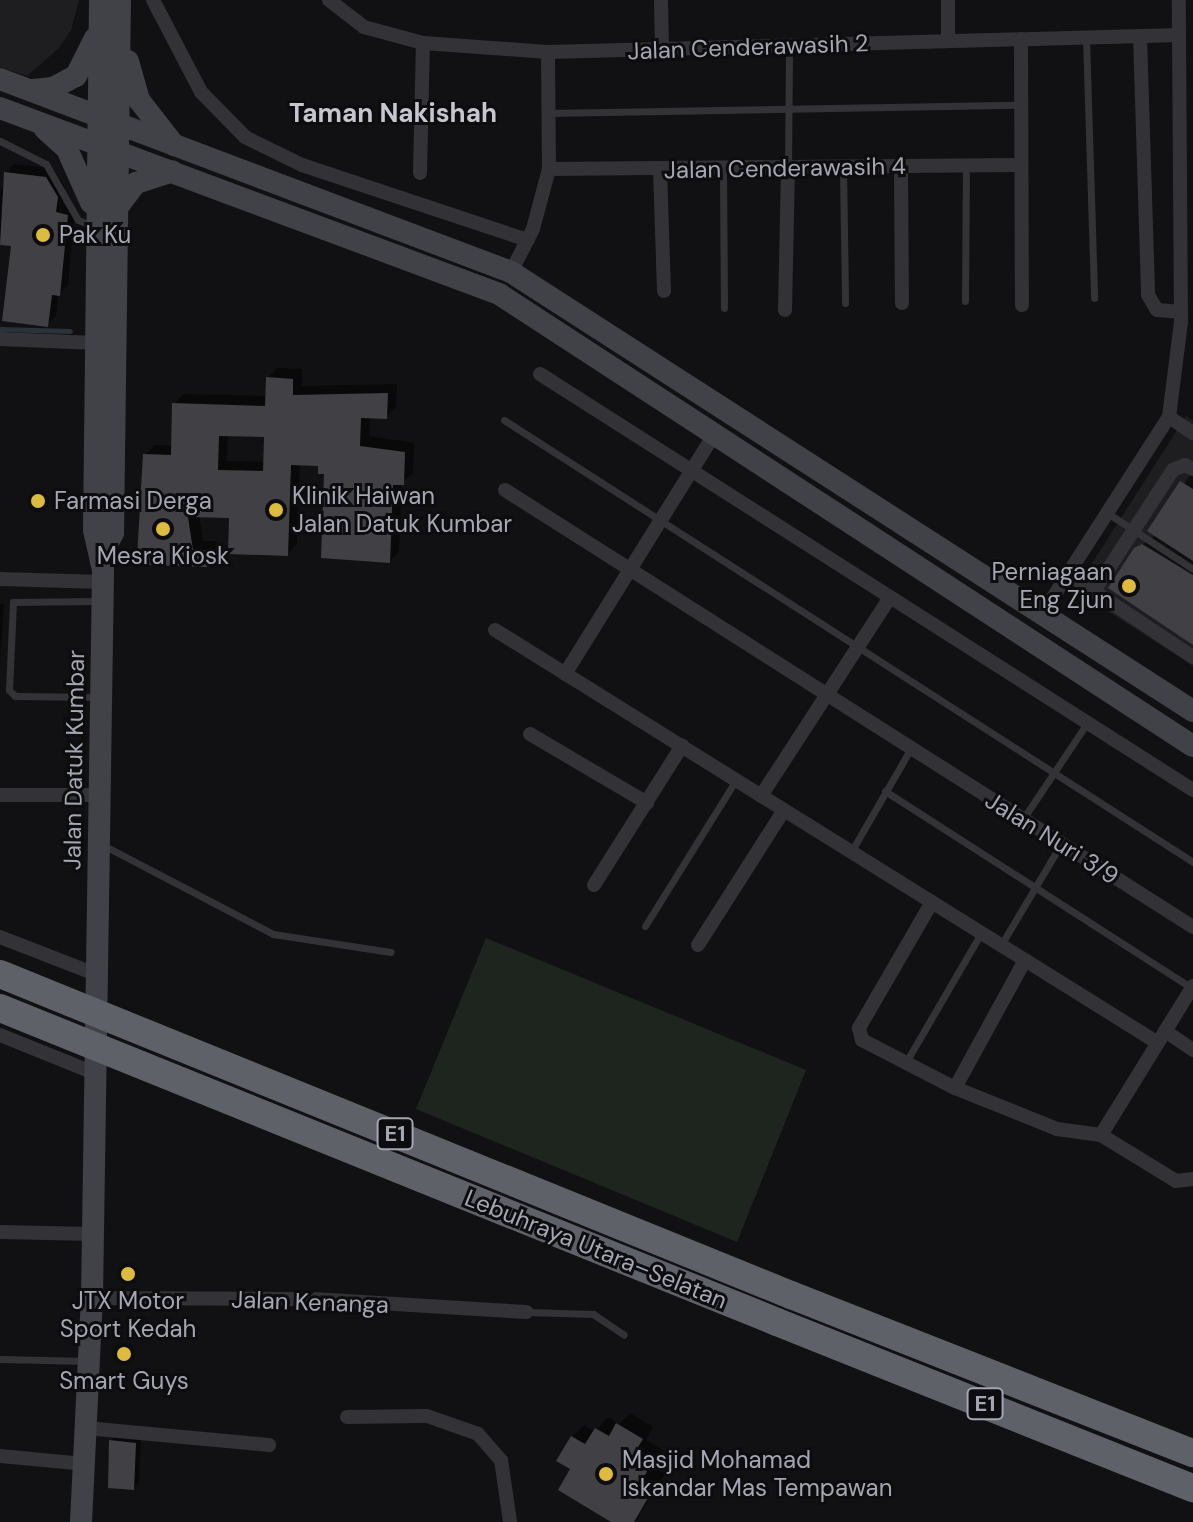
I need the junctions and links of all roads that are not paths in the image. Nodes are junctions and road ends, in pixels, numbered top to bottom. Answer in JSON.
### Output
{"nodes":[{"id":1,"x":100,"y":0,"type":"edge"},
{"id":2,"x":153,"y":0,"type":"edge"},
{"id":3,"x":329,"y":0,"type":"edge"},
{"id":4,"x":661,"y":0,"type":"edge"},
{"id":5,"x":948,"y":0,"type":"edge"},
{"id":6,"x":1179,"y":0,"type":"edge"},
{"id":7,"x":120,"y":6,"type":"edge"},
{"id":8,"x":99,"y":28,"type":"junction"},
{"id":9,"x":1179,"y":35,"type":"junction"},
{"id":10,"x":1140,"y":36,"type":"junction"},
{"id":11,"x":1086,"y":38,"type":"junction"},
{"id":12,"x":1021,"y":39,"type":"junction"},
{"id":13,"x":948,"y":41,"type":"junction"},
{"id":14,"x":423,"y":43,"type":"junction"},
{"id":15,"x":789,"y":46,"type":"junction"},
{"id":16,"x":662,"y":49,"type":"junction"},
{"id":17,"x":548,"y":52,"type":"junction"},
{"id":18,"x":0,"y":79,"type":"edge"},
{"id":19,"x":1186,"y":89,"type":"edge"},
{"id":20,"x":32,"y":90,"type":"junction"},
{"id":21,"x":1019,"y":105,"type":"junction"},
{"id":22,"x":0,"y":108,"type":"edge"},
{"id":23,"x":788,"y":111,"type":"junction"},
{"id":24,"x":548,"y":113,"type":"junction"},
{"id":25,"x":23,"y":117,"type":"junction"},
{"id":26,"x":108,"y":121,"type":"junction"},
{"id":27,"x":0,"y":141,"type":"edge"},
{"id":28,"x":108,"y":147,"type":"junction"},
{"id":29,"x":175,"y":160,"type":"junction"},
{"id":30,"x":1020,"y":165,"type":"junction"},
{"id":31,"x":966,"y":166,"type":"junction"},
{"id":32,"x":788,"y":167,"type":"junction"},
{"id":33,"x":901,"y":167,"type":"junction"},
{"id":34,"x":549,"y":169,"type":"junction"},
{"id":35,"x":723,"y":169,"type":"junction"},
{"id":36,"x":843,"y":169,"type":"junction"},
{"id":37,"x":660,"y":170,"type":"junction"},
{"id":38,"x":420,"y":173,"type":"dead end"},
{"id":39,"x":1187,"y":204,"type":"edge"},
{"id":40,"x":117,"y":208,"type":"junction"},
{"id":41,"x":97,"y":227,"type":"junction"},
{"id":42,"x":528,"y":240,"type":"junction"},
{"id":43,"x":511,"y":272,"type":"junction"},
{"id":44,"x":664,"y":291,"type":"dead end"},
{"id":45,"x":1094,"y":298,"type":"dead end"},
{"id":46,"x":965,"y":301,"type":"dead end"},
{"id":47,"x":845,"y":303,"type":"dead end"},
{"id":48,"x":902,"y":303,"type":"dead end"},
{"id":49,"x":1022,"y":305,"type":"dead end"},
{"id":50,"x":724,"y":308,"type":"dead end"},
{"id":51,"x":785,"y":310,"type":"dead end"},
{"id":52,"x":1185,"y":318,"type":"edge"},
{"id":53,"x":0,"y":339,"type":"edge"},
{"id":54,"x":96,"y":343,"type":"junction"},
{"id":55,"x":540,"y":374,"type":"dead end"},
{"id":56,"x":1169,"y":417,"type":"junction"},
{"id":57,"x":504,"y":420,"type":"dead end"},
{"id":58,"x":716,"y":431,"type":"junction"},
{"id":59,"x":1193,"y":433,"type":"edge"},
{"id":60,"x":1193,"y":469,"type":"edge"},
{"id":61,"x":692,"y":471,"type":"junction"},
{"id":62,"x":505,"y":490,"type":"dead end"},
{"id":63,"x":1109,"y":514,"type":"junction"},
{"id":64,"x":660,"y":521,"type":"junction"},
{"id":65,"x":1134,"y":531,"type":"junction"},
{"id":66,"x":108,"y":542,"type":"junction"},
{"id":67,"x":630,"y":569,"type":"junction"},
{"id":68,"x":1193,"y":569,"type":"edge"},
{"id":69,"x":1068,"y":574,"type":"junction"},
{"id":70,"x":0,"y":579,"type":"edge"},
{"id":71,"x":1094,"y":591,"type":"junction"},
{"id":72,"x":103,"y":592,"type":"junction"},
{"id":73,"x":890,"y":597,"type":"junction"},
{"id":74,"x":1041,"y":616,"type":"junction"},
{"id":75,"x":495,"y":630,"type":"dead end"},
{"id":76,"x":857,"y":647,"type":"junction"},
{"id":77,"x":1193,"y":657,"type":"edge"},
{"id":78,"x":565,"y":674,"type":"junction"},
{"id":79,"x":826,"y":694,"type":"junction"},
{"id":80,"x":100,"y":697,"type":"junction"},
{"id":81,"x":1193,"y":711,"type":"edge"},
{"id":82,"x":1087,"y":723,"type":"junction"},
{"id":83,"x":530,"y":734,"type":"dead end"},
{"id":84,"x":682,"y":746,"type":"junction"},
{"id":85,"x":1193,"y":746,"type":"edge"},
{"id":86,"x":911,"y":748,"type":"junction"},
{"id":87,"x":1054,"y":773,"type":"junction"},
{"id":88,"x":736,"y":780,"type":"junction"},
{"id":89,"x":1193,"y":790,"type":"edge"},
{"id":90,"x":885,"y":791,"type":"junction"},
{"id":91,"x":0,"y":795,"type":"edge"},
{"id":92,"x":100,"y":795,"type":"junction"},
{"id":93,"x":761,"y":796,"type":"junction"},
{"id":94,"x":647,"y":803,"type":"junction"},
{"id":95,"x":784,"y":810,"type":"junction"},
{"id":96,"x":1023,"y":819,"type":"junction"},
{"id":97,"x":99,"y":843,"type":"junction"},
{"id":98,"x":1061,"y":844,"type":"junction"},
{"id":99,"x":851,"y":852,"type":"junction"},
{"id":100,"x":1193,"y":862,"type":"edge"},
{"id":101,"x":594,"y":885,"type":"dead end"},
{"id":102,"x":1035,"y":887,"type":"junction"},
{"id":103,"x":932,"y":902,"type":"junction"},
{"id":104,"x":645,"y":926,"type":"dead end"},
{"id":105,"x":1193,"y":927,"type":"edge"},
{"id":106,"x":981,"y":933,"type":"junction"},
{"id":107,"x":0,"y":937,"type":"edge"},
{"id":108,"x":698,"y":945,"type":"dead end"},
{"id":109,"x":1001,"y":945,"type":"junction"},
{"id":110,"x":391,"y":952,"type":"dead end"},
{"id":111,"x":1025,"y":960,"type":"junction"},
{"id":112,"x":0,"y":974,"type":"edge"},
{"id":113,"x":98,"y":975,"type":"junction"},
{"id":114,"x":1193,"y":987,"type":"edge"},
{"id":115,"x":0,"y":1008,"type":"edge"},
{"id":116,"x":0,"y":1035,"type":"edge"},
{"id":117,"x":1161,"y":1037,"type":"junction"},
{"id":118,"x":1193,"y":1050,"type":"edge"},
{"id":119,"x":906,"y":1063,"type":"junction"},
{"id":120,"x":97,"y":1074,"type":"junction"},
{"id":121,"x":955,"y":1088,"type":"junction"},
{"id":122,"x":1101,"y":1135,"type":"junction"},
{"id":123,"x":1193,"y":1179,"type":"edge"},
{"id":124,"x":0,"y":1232,"type":"edge"},
{"id":125,"x":93,"y":1234,"type":"junction"},
{"id":126,"x":92,"y":1298,"type":"junction"},
{"id":127,"x":527,"y":1312,"type":"joint"},
{"id":128,"x":624,"y":1335,"type":"dead end"},
{"id":129,"x":0,"y":1359,"type":"edge"},
{"id":130,"x":89,"y":1361,"type":"junction"},
{"id":131,"x":347,"y":1417,"type":"dead end"},
{"id":132,"x":86,"y":1428,"type":"junction"},
{"id":133,"x":269,"y":1445,"type":"dead end"},
{"id":134,"x":1193,"y":1453,"type":"edge"},
{"id":135,"x":0,"y":1456,"type":"edge"},
{"id":136,"x":84,"y":1464,"type":"junction"},
{"id":137,"x":1193,"y":1488,"type":"edge"},
{"id":138,"x":81,"y":1522,"type":"edge"},
{"id":139,"x":510,"y":1522,"type":"edge"}],
"edges":[{"from":1,"to":8,"type":"main road","name":"Jalan Datuk Kumbar"},
{"from":2,"to":42,"type":"street"},
{"from":3,"to":14,"type":"street","name":"Jalan Cenderawasih 2"},
{"from":4,"to":16,"type":"street"},
{"from":5,"to":13,"type":"street"},
{"from":6,"to":9,"type":"street"},
{"from":7,"to":26,"type":"main road","name":"Jalan Datuk Kumbar"},
{"from":7,"to":29,"type":"main road"},
{"from":8,"to":20,"type":"main road"},
{"from":8,"to":26,"type":"main road","name":"Jalan Datuk Kumbar"},
{"from":9,"to":10,"type":"street","name":"Jalan Cenderawasih 2"},
{"from":9,"to":19,"type":"street"},
{"from":10,"to":11,"type":"street","name":"Jalan Cenderawasih 2"},
{"from":10,"to":52,"type":"street"},
{"from":11,"to":12,"type":"street","name":"Jalan Cenderawasih 2"},
{"from":11,"to":45,"type":"lane"},
{"from":12,"to":13,"type":"street","name":"Jalan Cenderawasih 2"},
{"from":12,"to":21,"type":"street"},
{"from":13,"to":15,"type":"street","name":"Jalan Cenderawasih 2"},
{"from":14,"to":17,"type":"street","name":"Jalan Cenderawasih 2"},
{"from":14,"to":38,"type":"street"},
{"from":15,"to":16,"type":"street","name":"Jalan Cenderawasih 2"},
{"from":15,"to":23,"type":"lane"},
{"from":16,"to":17,"type":"street","name":"Jalan Cenderawasih 2"},
{"from":17,"to":24,"type":"street"},
{"from":18,"to":20,"type":"main road"},
{"from":19,"to":39,"type":"street"},
{"from":20,"to":26,"type":"main road"},
{"from":21,"to":23,"type":"lane"},
{"from":21,"to":30,"type":"street"},
{"from":22,"to":25,"type":"main road"},
{"from":23,"to":24,"type":"lane"},
{"from":23,"to":32,"type":"lane"},
{"from":24,"to":34,"type":"street"},
{"from":25,"to":28,"type":"main road"},
{"from":25,"to":41,"type":"main road"},
{"from":26,"to":28,"type":"main road","name":"Jalan Datuk Kumbar"},
{"from":26,"to":29,"type":"main road"},
{"from":27,"to":41,"type":"lane"},
{"from":28,"to":29,"type":"main road"},
{"from":28,"to":40,"type":"main road","name":"Jalan Datuk Kumbar"},
{"from":28,"to":41,"type":"main road","name":"Jalan Datuk Kumbar"},
{"from":29,"to":40,"type":"main road"},
{"from":29,"to":43,"type":"main road"},
{"from":29,"to":58,"type":"main road"},
{"from":30,"to":31,"type":"street","name":"Jalan Cenderawasih 4"},
{"from":30,"to":49,"type":"street"},
{"from":31,"to":33,"type":"street","name":"Jalan Cenderawasih 4"},
{"from":31,"to":46,"type":"lane"},
{"from":32,"to":35,"type":"street","name":"Jalan Cenderawasih 4"},
{"from":32,"to":36,"type":"street","name":"Jalan Cenderawasih 4"},
{"from":32,"to":51,"type":"street"},
{"from":33,"to":36,"type":"street","name":"Jalan Cenderawasih 4"},
{"from":33,"to":48,"type":"street"},
{"from":34,"to":37,"type":"street","name":"Jalan Cenderawasih 4"},
{"from":34,"to":42,"type":"street"},
{"from":35,"to":37,"type":"street","name":"Jalan Cenderawasih 4"},
{"from":35,"to":50,"type":"lane"},
{"from":36,"to":47,"type":"lane"},
{"from":37,"to":44,"type":"street"},
{"from":39,"to":52,"type":"street"},
{"from":40,"to":66,"type":"main road","name":"Jalan Datuk Kumbar"},
{"from":41,"to":54,"type":"main road","name":"Jalan Datuk Kumbar"},
{"from":42,"to":43,"type":"street"},
{"from":43,"to":74,"type":"main road"},
{"from":52,"to":56,"type":"street"},
{"from":53,"to":54,"type":"street"},
{"from":54,"to":66,"type":"main road","name":"Jalan Datuk Kumbar"},
{"from":55,"to":61,"type":"street"},
{"from":56,"to":59,"type":"street"},
{"from":56,"to":63,"type":"street"},
{"from":57,"to":64,"type":"lane"},
{"from":58,"to":61,"type":"street"},
{"from":58,"to":85,"type":"main road"},
{"from":60,"to":65,"type":"street"},
{"from":61,"to":64,"type":"street"},
{"from":61,"to":73,"type":"street"},
{"from":62,"to":67,"type":"street","name":"Jalan Nuri 3/9"},
{"from":63,"to":65,"type":"lane"},
{"from":63,"to":69,"type":"street"},
{"from":64,"to":67,"type":"street"},
{"from":64,"to":76,"type":"lane"},
{"from":65,"to":68,"type":"lane"},
{"from":65,"to":71,"type":"street"},
{"from":66,"to":72,"type":"main road","name":"Jalan Datuk Kumbar"},
{"from":67,"to":78,"type":"street"},
{"from":67,"to":79,"type":"street","name":"Jalan Nuri 3/9"},
{"from":69,"to":71,"type":"street"},
{"from":69,"to":74,"type":"street"},
{"from":70,"to":72,"type":"street"},
{"from":71,"to":77,"type":"street"},
{"from":72,"to":80,"type":"main road","name":"Jalan Datuk Kumbar"},
{"from":72,"to":80,"type":"lane"},
{"from":73,"to":76,"type":"street"},
{"from":73,"to":82,"type":"street"},
{"from":74,"to":81,"type":"main road"},
{"from":75,"to":78,"type":"street"},
{"from":76,"to":79,"type":"street"},
{"from":76,"to":87,"type":"lane"},
{"from":78,"to":84,"type":"street"},
{"from":79,"to":86,"type":"street","name":"Jalan Nuri 3/9"},
{"from":79,"to":93,"type":"street"},
{"from":80,"to":92,"type":"main road","name":"Jalan Datuk Kumbar"},
{"from":82,"to":87,"type":"lane"},
{"from":82,"to":89,"type":"street"},
{"from":83,"to":94,"type":"street"},
{"from":84,"to":88,"type":"street"},
{"from":84,"to":94,"type":"street"},
{"from":86,"to":90,"type":"lane"},
{"from":86,"to":96,"type":"street","name":"Jalan Nuri 3/9"},
{"from":87,"to":96,"type":"lane"},
{"from":87,"to":100,"type":"lane"},
{"from":88,"to":93,"type":"street"},
{"from":88,"to":104,"type":"lane"},
{"from":90,"to":99,"type":"lane"},
{"from":90,"to":102,"type":"lane"},
{"from":91,"to":92,"type":"street"},
{"from":92,"to":97,"type":"main road","name":"Jalan Datuk Kumbar"},
{"from":93,"to":95,"type":"street"},
{"from":94,"to":101,"type":"street"},
{"from":95,"to":99,"type":"street"},
{"from":95,"to":108,"type":"street"},
{"from":96,"to":98,"type":"street","name":"Jalan Nuri 3/9"},
{"from":97,"to":110,"type":"lane"},
{"from":97,"to":113,"type":"main road","name":"Jalan Datuk Kumbar"},
{"from":98,"to":102,"type":"lane"},
{"from":98,"to":105,"type":"street","name":"Jalan Nuri 3/9"},
{"from":99,"to":103,"type":"street"},
{"from":102,"to":109,"type":"lane"},
{"from":102,"to":114,"type":"lane"},
{"from":103,"to":106,"type":"street"},
{"from":103,"to":119,"type":"street"},
{"from":106,"to":109,"type":"street"},
{"from":106,"to":119,"type":"lane"},
{"from":107,"to":113,"type":"street"},
{"from":109,"to":111,"type":"street"},
{"from":111,"to":117,"type":"street"},
{"from":111,"to":121,"type":"street"},
{"from":112,"to":134,"type":"highway","name":"Lebuhraya Utara–Selatan","number":"E1","bridge":true},
{"from":113,"to":120,"type":"main road","name":"Jalan Datuk Kumbar"},
{"from":114,"to":117,"type":"street"},
{"from":115,"to":137,"type":"highway","name":"Lebuhraya Utara–Selatan","number":"E1","bridge":true},
{"from":116,"to":120,"type":"street"},
{"from":117,"to":118,"type":"street"},
{"from":117,"to":122,"type":"street"},
{"from":119,"to":121,"type":"street"},
{"from":120,"to":125,"type":"main road","name":"Jalan Datuk Kumbar"},
{"from":121,"to":122,"type":"street"},
{"from":122,"to":123,"type":"street"},
{"from":124,"to":125,"type":"street"},
{"from":125,"to":126,"type":"main road","name":"Jalan Datuk Kumbar"},
{"from":126,"to":127,"type":"street","name":"Jalan Kenanga"},
{"from":126,"to":130,"type":"main road","name":"Jalan Datuk Kumbar"},
{"from":127,"to":128,"type":"lane"},
{"from":129,"to":130,"type":"lane"},
{"from":130,"to":132,"type":"main road","name":"Jalan Datuk Kumbar"},
{"from":131,"to":139,"type":"street"},
{"from":132,"to":133,"type":"street"},
{"from":132,"to":136,"type":"main road","name":"Jalan Datuk Kumbar"},
{"from":135,"to":136,"type":"street"},
{"from":136,"to":138,"type":"main road","name":"Jalan Datuk Kumbar"}]}
